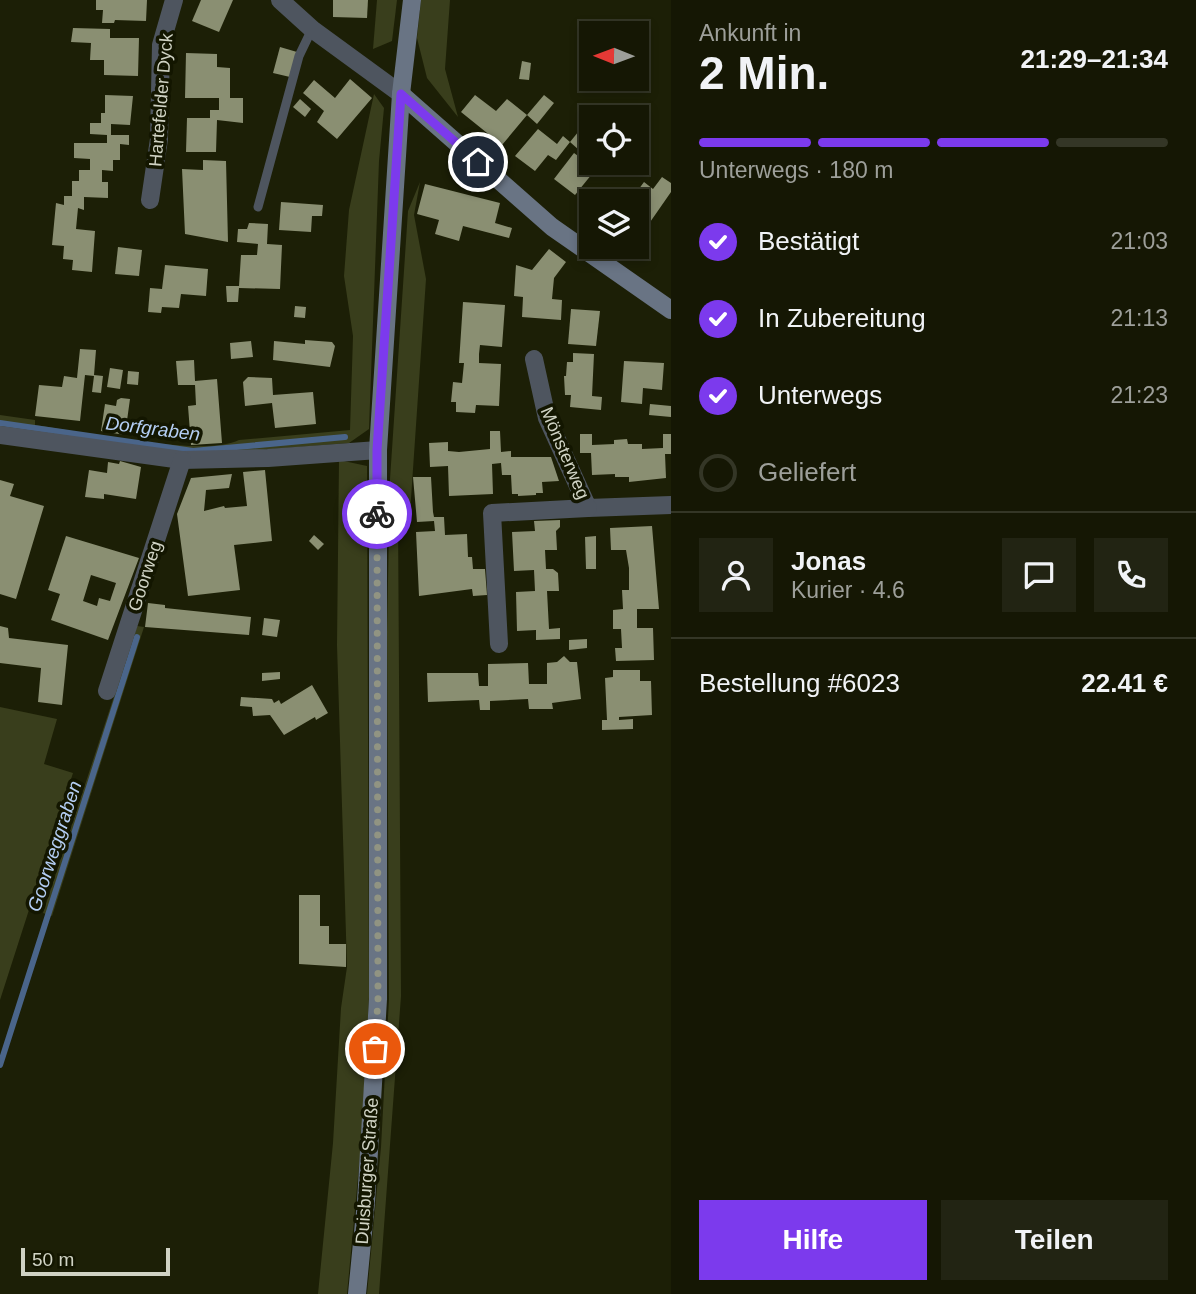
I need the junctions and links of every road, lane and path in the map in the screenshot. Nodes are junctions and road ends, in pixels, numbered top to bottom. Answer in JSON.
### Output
{"nodes":[{"id":1,"x":174,"y":0,"type":"edge"},
{"id":2,"x":280,"y":0,"type":"edge"},
{"id":3,"x":412,"y":0,"type":"edge"},
{"id":4,"x":312,"y":29,"type":"junction"},
{"id":5,"x":401,"y":94,"type":"junction"},
{"id":6,"x":150,"y":200,"type":"dead end"},
{"id":7,"x":258,"y":207,"type":"dead end"},
{"id":8,"x":671,"y":310,"type":"edge"},
{"id":9,"x":534,"y":359,"type":"dead end"},
{"id":10,"x":0,"y":435,"type":"edge"},
{"id":11,"x":377,"y":450,"type":"junction"},
{"id":12,"x":182,"y":460,"type":"junction"},
{"id":13,"x":671,"y":505,"type":"edge"},
{"id":14,"x":588,"y":508,"type":"junction"},
{"id":15,"x":499,"y":644,"type":"dead end"},
{"id":16,"x":107,"y":691,"type":"dead end"},
{"id":17,"x":356,"y":1294,"type":"edge"}],
"edges":[{"from":1,"to":6,"type":"street","name":"Hartefelder Dyck"},
{"from":2,"to":4,"type":"street"},
{"from":3,"to":5,"type":"main road","name":"Duisburger Straße"},
{"from":4,"to":5,"type":"street"},
{"from":4,"to":7,"type":"lane"},
{"from":5,"to":8,"type":"main road"},
{"from":5,"to":11,"type":"main road","name":"Duisburger Straße"},
{"from":9,"to":14,"type":"street","name":"Mönsterweg"},
{"from":10,"to":12,"type":"street"},
{"from":11,"to":12,"type":"street"},
{"from":11,"to":17,"type":"main road","name":"Duisburger Straße"},
{"from":12,"to":16,"type":"street","name":"Goorweg"},
{"from":13,"to":14,"type":"street","name":"Mönsterweg"},
{"from":14,"to":15,"type":"street"}]}
